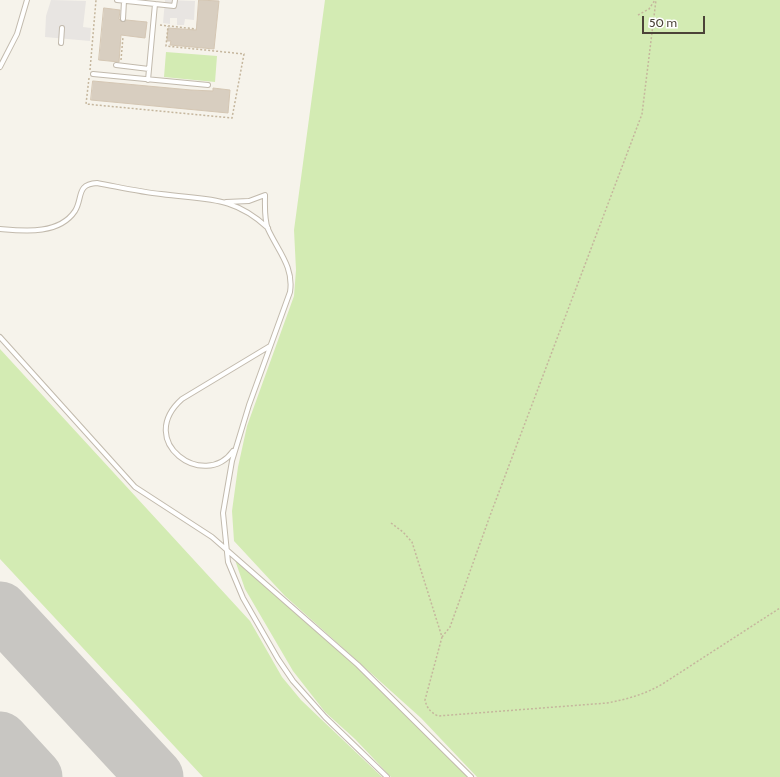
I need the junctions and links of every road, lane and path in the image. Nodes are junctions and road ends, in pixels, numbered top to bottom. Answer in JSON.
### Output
{"nodes":[{"id":1,"x":27,"y":0,"type":"edge"},
{"id":2,"x":117,"y":0,"type":"edge"},
{"id":3,"x":175,"y":0,"type":"edge"},
{"id":4,"x":655,"y":0,"type":"edge"},
{"id":5,"x":124,"y":1,"type":"edge"},
{"id":6,"x":155,"y":4,"type":"junction"},
{"id":7,"x":638,"y":15,"type":"dead end"},
{"id":8,"x":123,"y":18,"type":"dead end"},
{"id":9,"x":159,"y":25,"type":"dead end"},
{"id":10,"x":62,"y":28,"type":"dead end"},
{"id":11,"x":196,"y":28,"type":"dead end"},
{"id":12,"x":123,"y":37,"type":"dead end"},
{"id":13,"x":61,"y":43,"type":"dead end"},
{"id":14,"x":118,"y":65,"type":"joint"},
{"id":15,"x":0,"y":67,"type":"edge"},
{"id":16,"x":149,"y":69,"type":"junction"},
{"id":17,"x":93,"y":74,"type":"dead end"},
{"id":18,"x":148,"y":80,"type":"junction"},
{"id":19,"x":208,"y":85,"type":"dead end"},
{"id":20,"x":226,"y":202,"type":"junction"},
{"id":21,"x":0,"y":225,"type":"edge"},
{"id":22,"x":0,"y":228,"type":"edge"},
{"id":23,"x":268,"y":228,"type":"junction"},
{"id":24,"x":6,"y":229,"type":"junction"},
{"id":25,"x":0,"y":337,"type":"edge"},
{"id":26,"x":270,"y":346,"type":"junction"},
{"id":27,"x":237,"y":445,"type":"junction"},
{"id":28,"x":390,"y":523,"type":"dead end"},
{"id":29,"x":226,"y":549,"type":"junction"},
{"id":30,"x":780,"y":608,"type":"edge"},
{"id":31,"x":442,"y":637,"type":"junction"},
{"id":32,"x":387,"y":777,"type":"edge"},
{"id":33,"x":471,"y":777,"type":"edge"}],
"edges":[{"from":1,"to":15,"type":"lane"},
{"from":2,"to":5,"type":"lane"},
{"from":3,"to":6,"type":"lane"},
{"from":4,"to":7,"type":"path"},
{"from":4,"to":31,"type":"path"},
{"from":5,"to":6,"type":"lane"},
{"from":5,"to":8,"type":"lane"},
{"from":6,"to":16,"type":"lane"},
{"from":9,"to":11,"type":"path"},
{"from":10,"to":13,"type":"lane"},
{"from":12,"to":14,"type":"path"},
{"from":14,"to":16,"type":"lane"},
{"from":16,"to":18,"type":"lane"},
{"from":17,"to":18,"type":"lane"},
{"from":18,"to":19,"type":"lane"},
{"from":20,"to":23,"type":"lane"},
{"from":20,"to":23,"type":"lane"},
{"from":20,"to":24,"type":"lane"},
{"from":21,"to":24,"type":"lane"},
{"from":22,"to":24,"type":"lane"},
{"from":23,"to":26,"type":"lane"},
{"from":25,"to":29,"type":"lane"},
{"from":26,"to":27,"type":"lane"},
{"from":26,"to":27,"type":"lane"},
{"from":27,"to":29,"type":"lane"},
{"from":28,"to":31,"type":"path"},
{"from":29,"to":32,"type":"lane"},
{"from":29,"to":33,"type":"lane"},
{"from":30,"to":31,"type":"path"}]}
